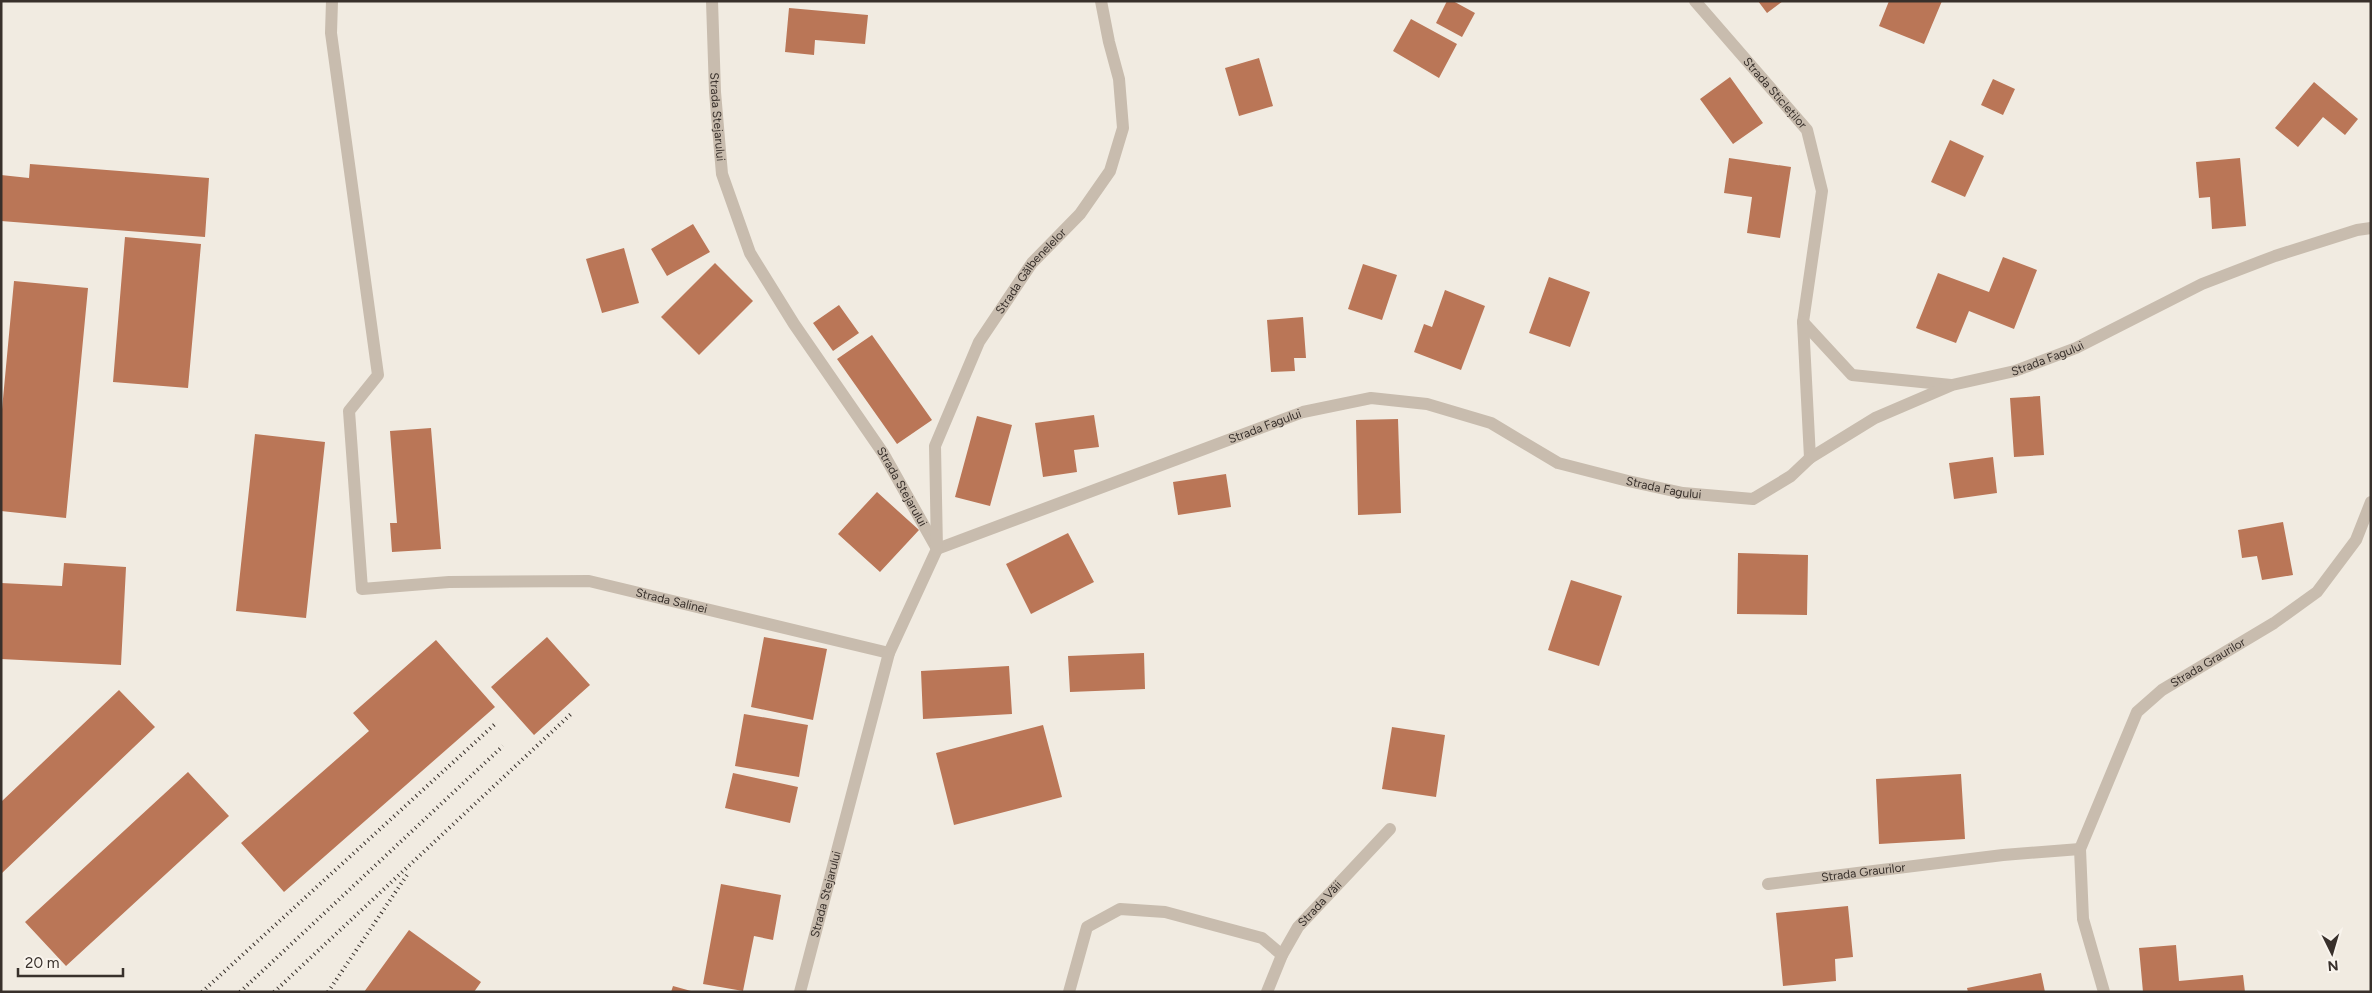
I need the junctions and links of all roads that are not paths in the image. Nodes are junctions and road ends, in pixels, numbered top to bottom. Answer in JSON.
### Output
{"nodes":[{"id":1,"x":332,"y":1,"type":"edge"},
{"id":2,"x":712,"y":1,"type":"edge"},
{"id":3,"x":1101,"y":1,"type":"edge"},
{"id":4,"x":1695,"y":1,"type":"edge"},
{"id":5,"x":2371,"y":228,"type":"edge"},
{"id":6,"x":1803,"y":322,"type":"junction"},
{"id":7,"x":1952,"y":385,"type":"junction"},
{"id":8,"x":1810,"y":458,"type":"junction"},
{"id":9,"x":2371,"y":502,"type":"edge"},
{"id":10,"x":938,"y":549,"type":"junction"},
{"id":11,"x":889,"y":653,"type":"junction"},
{"id":12,"x":1390,"y":829,"type":"dead end"},
{"id":13,"x":2080,"y":849,"type":"junction"},
{"id":14,"x":1768,"y":884,"type":"dead end"},
{"id":15,"x":1282,"y":955,"type":"junction"},
{"id":16,"x":800,"y":992,"type":"edge"},
{"id":17,"x":1069,"y":992,"type":"edge"},
{"id":18,"x":1267,"y":992,"type":"edge"},
{"id":19,"x":2104,"y":992,"type":"edge"}],
"edges":[{"from":1,"to":11,"type":"street","name":"Strada Salinei"},
{"from":2,"to":10,"type":"street","name":"Strada Stejarului"},
{"from":3,"to":10,"type":"street","name":"Strada Gălbenelelor"},
{"from":4,"to":6,"type":"street","name":"Strada Sticleților"},
{"from":5,"to":7,"type":"street","name":"Strada Fagului"},
{"from":6,"to":7,"type":"street"},
{"from":6,"to":8,"type":"street","name":"Strada Sticleților"},
{"from":7,"to":8,"type":"street","name":"Strada Fagului"},
{"from":8,"to":10,"type":"street","name":"Strada Fagului"},
{"from":9,"to":13,"type":"street","name":"Strada Graurilor"},
{"from":10,"to":11,"type":"street","name":"Strada Stejarului"},
{"from":11,"to":16,"type":"street","name":"Strada Stejarului"},
{"from":12,"to":15,"type":"street","name":"Strada Văii"},
{"from":13,"to":14,"type":"street","name":"Strada Graurilor"},
{"from":13,"to":19,"type":"street","name":"Strada Graurilor"},
{"from":15,"to":17,"type":"street"},
{"from":15,"to":18,"type":"street","name":"Strada Văii"}]}
